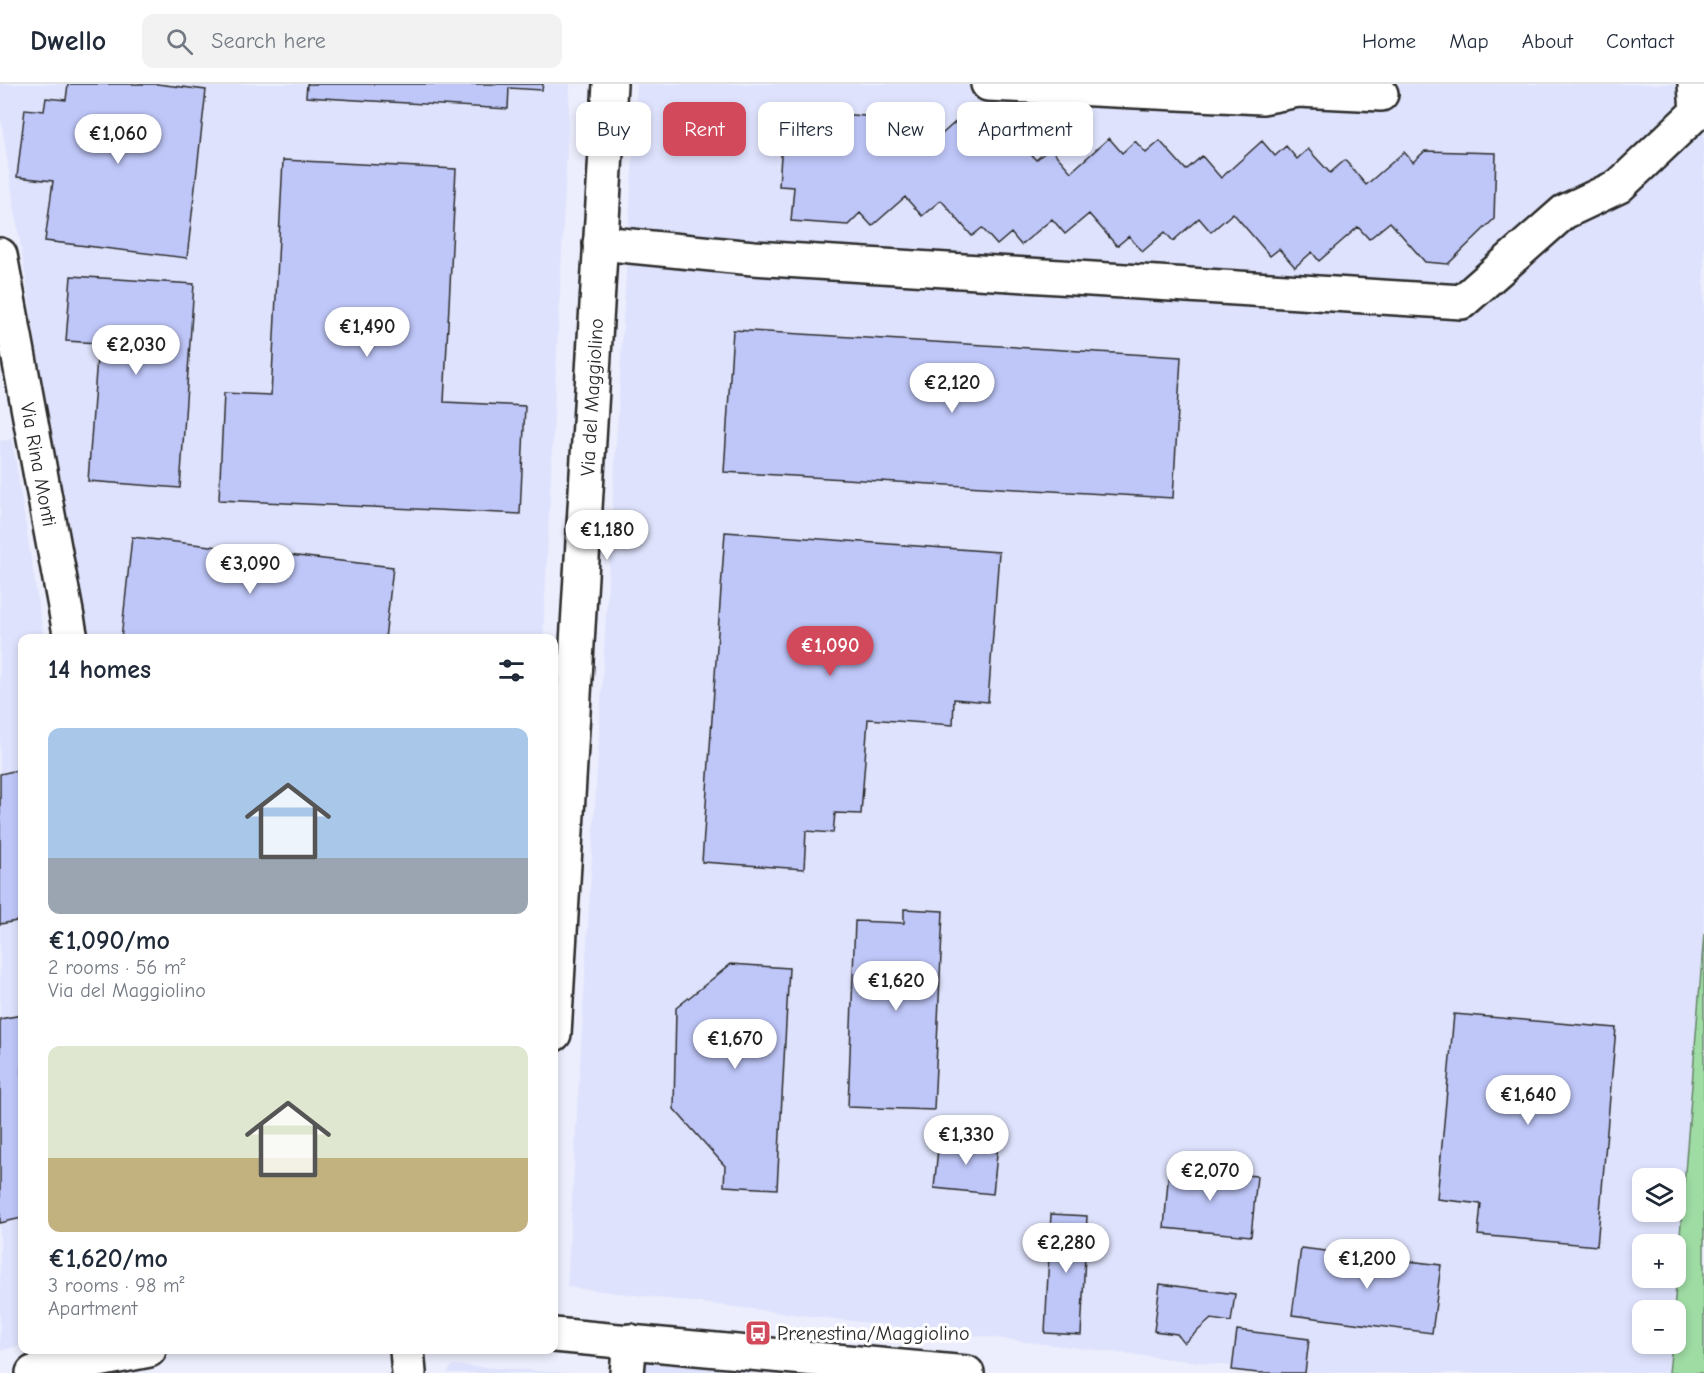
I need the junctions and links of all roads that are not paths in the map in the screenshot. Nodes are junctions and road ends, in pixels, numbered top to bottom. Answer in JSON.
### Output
{"nodes":[{"id":1,"x":610,"y":84,"type":"edge"},
{"id":2,"x":988,"y":84,"type":"edge"},
{"id":3,"x":1695,"y":84,"type":"edge"},
{"id":4,"x":1381,"y":94,"type":"dead end"},
{"id":5,"x":600,"y":243,"type":"junction"},
{"id":6,"x":0,"y":255,"type":"edge"},
{"id":7,"x":70,"y":634,"type":"edge"},
{"id":8,"x":558,"y":965,"type":"edge"},
{"id":9,"x":558,"y":1336,"type":"edge"},
{"id":10,"x":129,"y":1354,"type":"edge"},
{"id":11,"x":408,"y":1354,"type":"edge"},
{"id":12,"x":628,"y":1357,"type":"edge"},
{"id":13,"x":33,"y":1373,"type":"edge"},
{"id":14,"x":409,"y":1373,"type":"edge"},
{"id":15,"x":967,"y":1373,"type":"edge"}],
"edges":[{"from":1,"to":5,"type":"street","name":"Via del Maggiolino"},
{"from":2,"to":4,"type":"street"},
{"from":3,"to":5,"type":"street"},
{"from":5,"to":8,"type":"street","name":"Via del Maggiolino"},
{"from":6,"to":7,"type":"street","name":"Via Rina Monti"},
{"from":9,"to":12,"type":"street"},
{"from":10,"to":13,"type":"street"},
{"from":11,"to":14,"type":"street"},
{"from":12,"to":15,"type":"street"}]}
